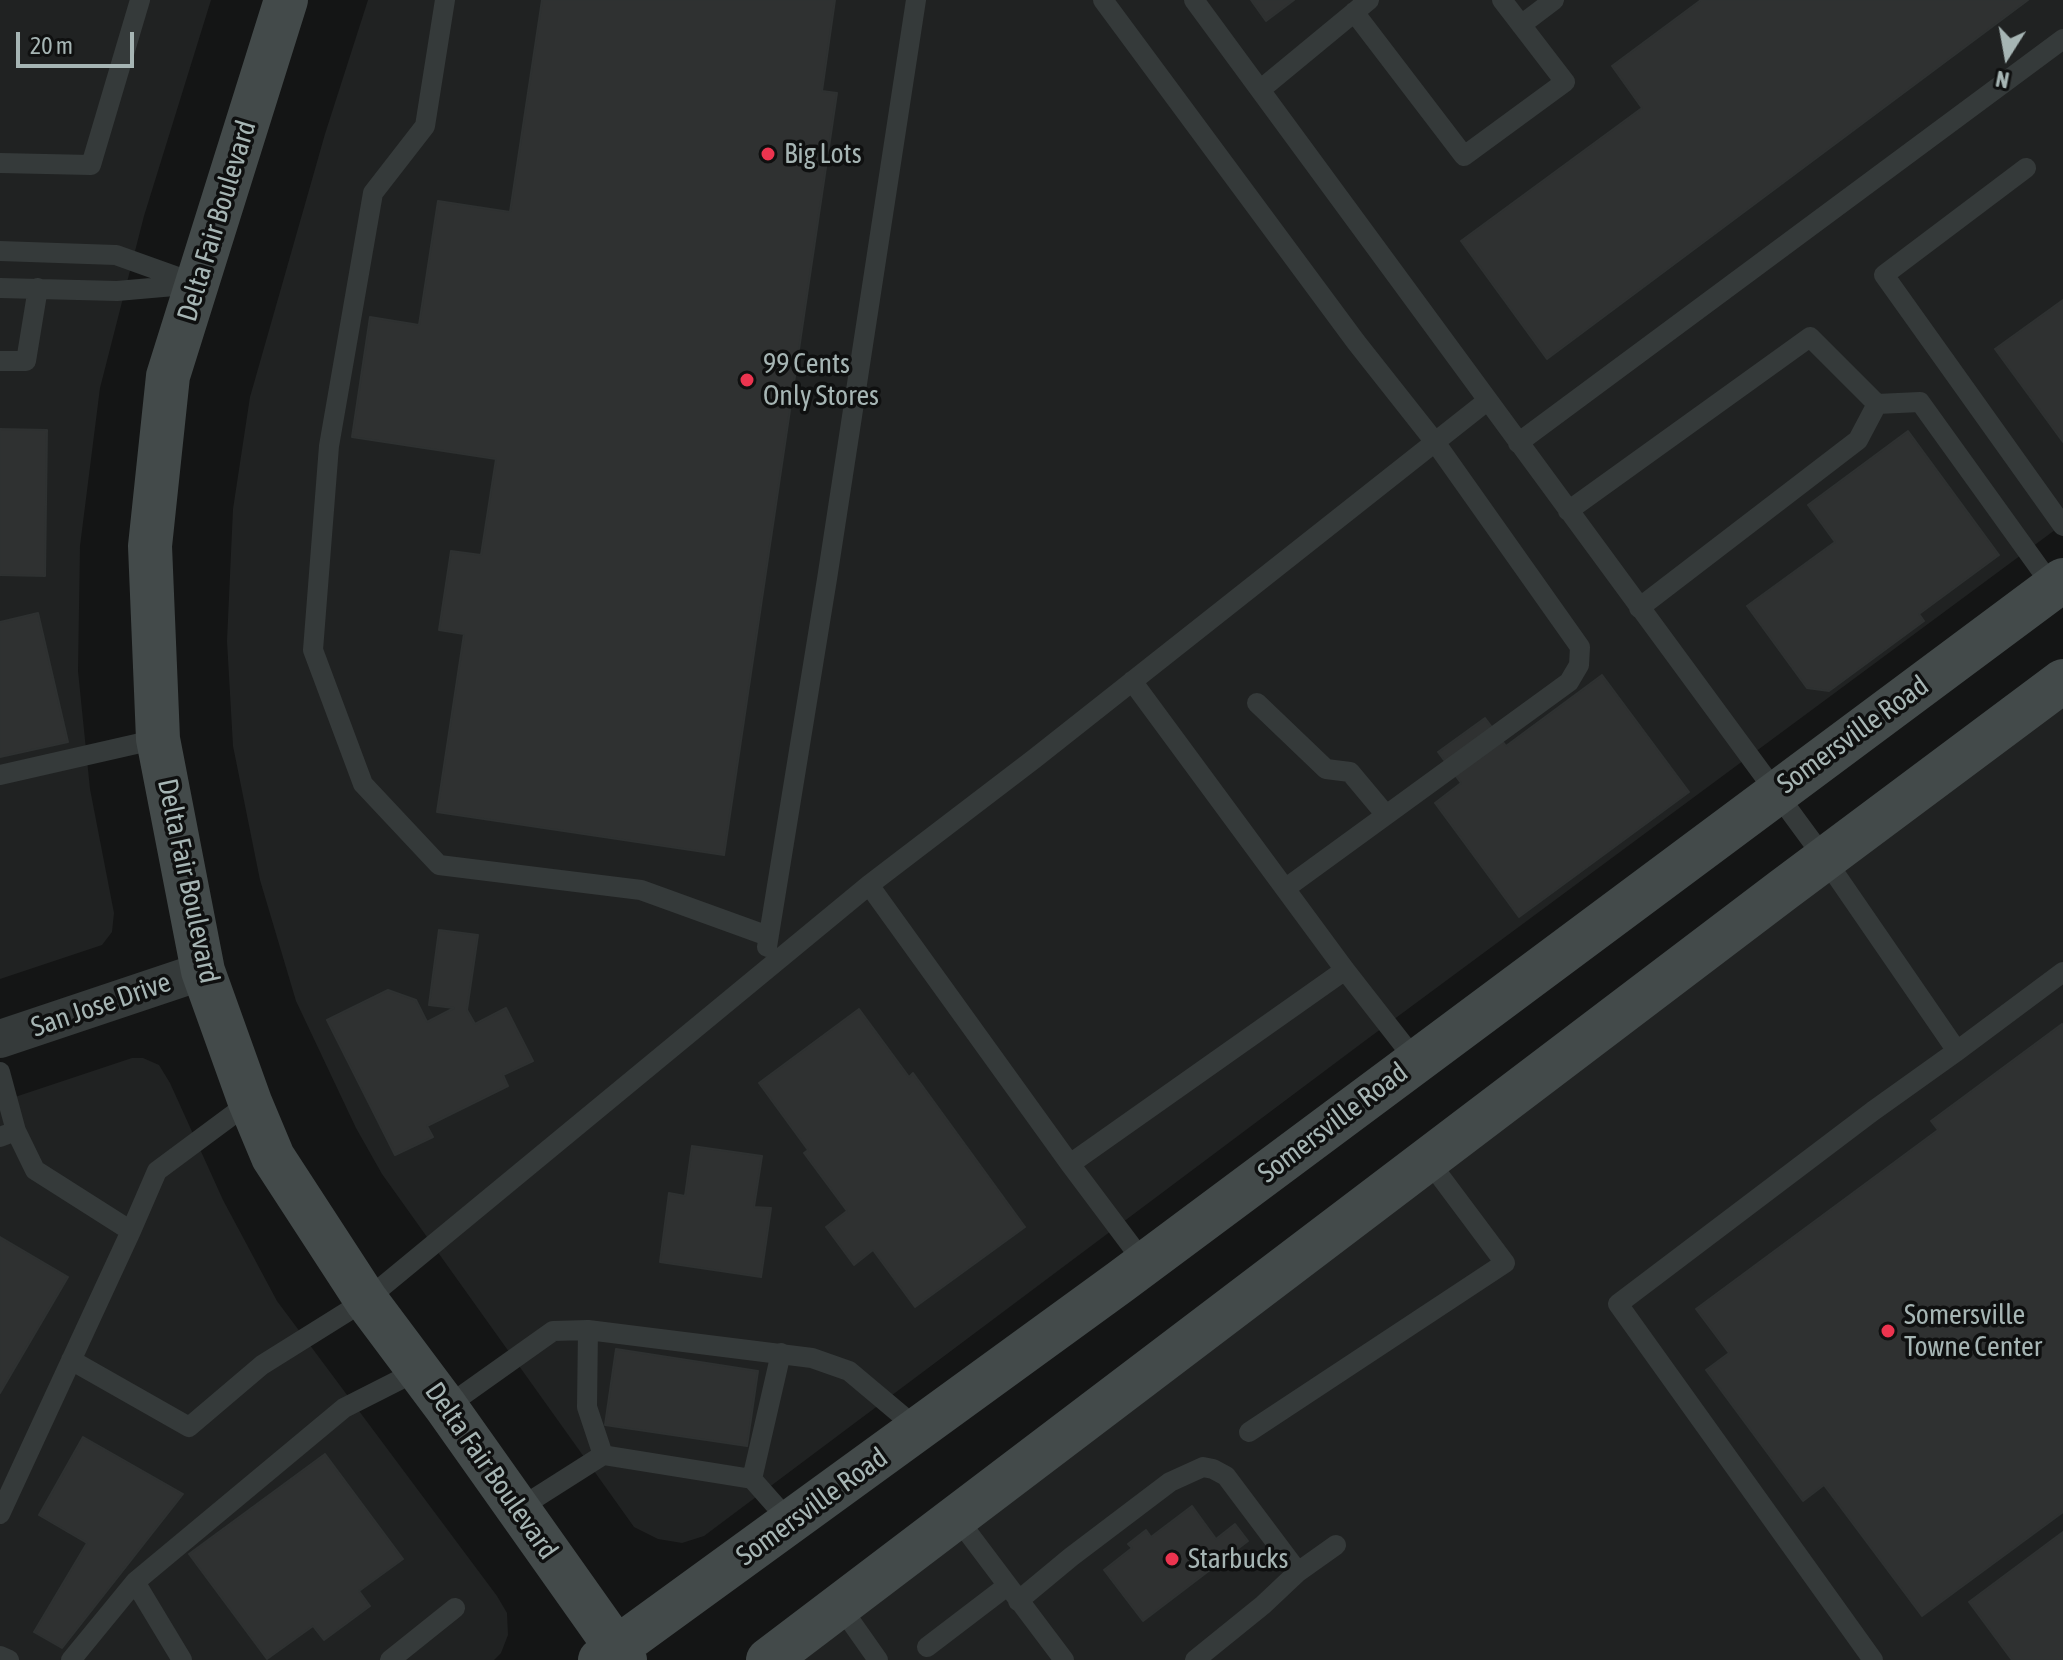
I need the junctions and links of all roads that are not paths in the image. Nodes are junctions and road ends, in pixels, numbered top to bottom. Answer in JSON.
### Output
{"nodes":[{"id":1,"x":140,"y":0,"type":"edge"},
{"id":2,"x":286,"y":0,"type":"edge"},
{"id":3,"x":445,"y":0,"type":"edge"},
{"id":4,"x":916,"y":0,"type":"edge"},
{"id":5,"x":1103,"y":0,"type":"edge"},
{"id":6,"x":1194,"y":0,"type":"edge"},
{"id":7,"x":1502,"y":0,"type":"edge"},
{"id":8,"x":1554,"y":0,"type":"edge"},
{"id":9,"x":1362,"y":6,"type":"edge"},
{"id":10,"x":1521,"y":25,"type":"junction"},
{"id":11,"x":2063,"y":39,"type":"edge"},
{"id":12,"x":1260,"y":90,"type":"junction"},
{"id":13,"x":0,"y":163,"type":"edge"},
{"id":14,"x":2026,"y":168,"type":"dead end"},
{"id":15,"x":0,"y":251,"type":"edge"},
{"id":16,"x":197,"y":284,"type":"junction"},
{"id":17,"x":0,"y":288,"type":"edge"},
{"id":18,"x":38,"y":288,"type":"junction"},
{"id":19,"x":0,"y":361,"type":"edge"},
{"id":20,"x":1487,"y":401,"type":"junction"},
{"id":21,"x":1877,"y":404,"type":"junction"},
{"id":22,"x":1435,"y":442,"type":"junction"},
{"id":23,"x":1518,"y":443,"type":"junction"},
{"id":24,"x":1568,"y":511,"type":"junction"},
{"id":25,"x":2063,"y":526,"type":"edge"},
{"id":26,"x":2058,"y":584,"type":"edge"},
{"id":27,"x":1639,"y":608,"type":"junction"},
{"id":28,"x":1132,"y":681,"type":"junction"},
{"id":29,"x":2063,"y":681,"type":"edge"},
{"id":30,"x":1257,"y":703,"type":"dead end"},
{"id":31,"x":158,"y":739,"type":"junction"},
{"id":32,"x":0,"y":775,"type":"edge"},
{"id":33,"x":1774,"y":793,"type":"junction"},
{"id":34,"x":1386,"y":815,"type":"junction"},
{"id":35,"x":1825,"y":859,"type":"junction"},
{"id":36,"x":869,"y":885,"type":"junction"},
{"id":37,"x":1286,"y":888,"type":"junction"},
{"id":38,"x":768,"y":936,"type":"junction"},
{"id":39,"x":1345,"y":970,"type":"junction"},
{"id":40,"x":203,"y":971,"type":"junction"},
{"id":41,"x":764,"y":971,"type":"junction"},
{"id":42,"x":2063,"y":972,"type":"edge"},
{"id":43,"x":0,"y":1039,"type":"edge"},
{"id":44,"x":1957,"y":1051,"type":"junction"},
{"id":45,"x":1416,"y":1061,"type":"junction"},
{"id":46,"x":0,"y":1072,"type":"edge"},
{"id":47,"x":250,"y":1102,"type":"junction"},
{"id":48,"x":8,"y":1134,"type":"edge"},
{"id":49,"x":1428,"y":1160,"type":"junction"},
{"id":50,"x":1070,"y":1164,"type":"junction"},
{"id":51,"x":131,"y":1231,"type":"junction"},
{"id":52,"x":1145,"y":1264,"type":"junction"},
{"id":53,"x":366,"y":1300,"type":"junction"},
{"id":54,"x":588,"y":1330,"type":"junction"},
{"id":55,"x":781,"y":1353,"type":"junction"},
{"id":56,"x":71,"y":1360,"type":"junction"},
{"id":57,"x":419,"y":1370,"type":"junction"},
{"id":58,"x":446,"y":1407,"type":"junction"},
{"id":59,"x":918,"y":1429,"type":"junction"},
{"id":60,"x":1249,"y":1432,"type":"dead end"},
{"id":61,"x":603,"y":1455,"type":"junction"},
{"id":62,"x":752,"y":1479,"type":"junction"},
{"id":63,"x":518,"y":1509,"type":"junction"},
{"id":64,"x":0,"y":1514,"type":"edge"},
{"id":65,"x":957,"y":1518,"type":"junction"},
{"id":66,"x":790,"y":1522,"type":"junction"},
{"id":67,"x":1336,"y":1545,"type":"dead end"},
{"id":68,"x":1298,"y":1572,"type":"junction"},
{"id":69,"x":135,"y":1582,"type":"junction"},
{"id":70,"x":1013,"y":1594,"type":"junction"},
{"id":71,"x":840,"y":1606,"type":"junction"},
{"id":72,"x":455,"y":1608,"type":"dead end"},
{"id":73,"x":0,"y":1656,"type":"edge"},
{"id":74,"x":614,"y":1656,"type":"edge"},
{"id":75,"x":928,"y":1656,"type":"edge"},
{"id":76,"x":9,"y":1660,"type":"edge"},
{"id":77,"x":71,"y":1660,"type":"edge"},
{"id":78,"x":182,"y":1660,"type":"edge"},
{"id":79,"x":390,"y":1660,"type":"edge"},
{"id":80,"x":768,"y":1660,"type":"edge"},
{"id":81,"x":878,"y":1660,"type":"edge"},
{"id":82,"x":1064,"y":1660,"type":"edge"},
{"id":83,"x":1195,"y":1660,"type":"edge"},
{"id":84,"x":1873,"y":1660,"type":"edge"}],
"edges":[{"from":1,"to":13,"type":"lane"},
{"from":2,"to":16,"type":"main road","name":"Delta Fair Boulevard"},
{"from":3,"to":38,"type":"lane"},
{"from":4,"to":38,"type":"lane"},
{"from":5,"to":22,"type":"lane"},
{"from":6,"to":12,"type":"lane"},
{"from":7,"to":10,"type":"lane"},
{"from":8,"to":10,"type":"lane"},
{"from":9,"to":10,"type":"lane"},
{"from":9,"to":12,"type":"lane"},
{"from":11,"to":23,"type":"lane"},
{"from":12,"to":20,"type":"lane"},
{"from":14,"to":25,"type":"lane"},
{"from":15,"to":16,"type":"lane"},
{"from":16,"to":18,"type":"lane"},
{"from":16,"to":31,"type":"main road","name":"Delta Fair Boulevard"},
{"from":17,"to":18,"type":"lane"},
{"from":18,"to":19,"type":"lane"},
{"from":20,"to":22,"type":"lane"},
{"from":20,"to":23,"type":"lane"},
{"from":21,"to":24,"type":"lane"},
{"from":21,"to":26,"type":"lane"},
{"from":21,"to":27,"type":"lane"},
{"from":22,"to":28,"type":"lane"},
{"from":22,"to":34,"type":"lane"},
{"from":23,"to":24,"type":"lane"},
{"from":24,"to":27,"type":"lane"},
{"from":26,"to":33,"type":"main road","name":"Somersville Road"},
{"from":27,"to":33,"type":"lane"},
{"from":28,"to":36,"type":"lane"},
{"from":28,"to":37,"type":"lane"},
{"from":29,"to":35,"type":"main road"},
{"from":30,"to":34,"type":"lane"},
{"from":31,"to":32,"type":"lane"},
{"from":31,"to":40,"type":"main road","name":"Delta Fair Boulevard"},
{"from":33,"to":35,"type":"lane"},
{"from":33,"to":45,"type":"main road","name":"Somersville Road"},
{"from":34,"to":37,"type":"lane"},
{"from":35,"to":44,"type":"lane"},
{"from":35,"to":49,"type":"main road"},
{"from":36,"to":41,"type":"lane"},
{"from":36,"to":50,"type":"lane"},
{"from":37,"to":39,"type":"lane"},
{"from":38,"to":41,"type":"lane"},
{"from":39,"to":45,"type":"lane"},
{"from":39,"to":50,"type":"lane"},
{"from":40,"to":43,"type":"street","name":"San Jose Drive"},
{"from":40,"to":47,"type":"main road","name":"Delta Fair Boulevard"},
{"from":41,"to":53,"type":"lane"},
{"from":42,"to":44,"type":"lane"},
{"from":44,"to":84,"type":"lane"},
{"from":45,"to":52,"type":"main road","name":"Somersville Road"},
{"from":46,"to":48,"type":"lane"},
{"from":47,"to":51,"type":"lane"},
{"from":47,"to":53,"type":"main road","name":"Delta Fair Boulevard"},
{"from":48,"to":51,"type":"lane"},
{"from":49,"to":60,"type":"lane"},
{"from":49,"to":65,"type":"main road"},
{"from":50,"to":52,"type":"lane"},
{"from":51,"to":56,"type":"lane"},
{"from":52,"to":59,"type":"main road","name":"Somersville Road"},
{"from":53,"to":56,"type":"lane"},
{"from":53,"to":57,"type":"main road","name":"Delta Fair Boulevard"},
{"from":54,"to":55,"type":"lane"},
{"from":54,"to":58,"type":"lane"},
{"from":54,"to":61,"type":"lane"},
{"from":55,"to":59,"type":"lane"},
{"from":55,"to":62,"type":"lane"},
{"from":56,"to":64,"type":"lane"},
{"from":57,"to":58,"type":"main road","name":"Delta Fair Boulevard"},
{"from":57,"to":69,"type":"lane"},
{"from":58,"to":63,"type":"main road","name":"Delta Fair Boulevard"},
{"from":59,"to":66,"type":"main road","name":"Somersville Road"},
{"from":61,"to":62,"type":"lane"},
{"from":61,"to":63,"type":"lane"},
{"from":62,"to":66,"type":"lane"},
{"from":63,"to":74,"type":"main road","name":"Delta Fair Boulevard"},
{"from":65,"to":70,"type":"lane"},
{"from":65,"to":71,"type":"main road"},
{"from":66,"to":74,"type":"main road","name":"Somersville Road"},
{"from":67,"to":68,"type":"lane"},
{"from":68,"to":70,"type":"lane"},
{"from":68,"to":83,"type":"lane"},
{"from":69,"to":77,"type":"lane"},
{"from":69,"to":78,"type":"lane"},
{"from":70,"to":75,"type":"lane"},
{"from":70,"to":82,"type":"lane"},
{"from":71,"to":80,"type":"main road"},
{"from":71,"to":81,"type":"lane"},
{"from":72,"to":79,"type":"lane"},
{"from":73,"to":76,"type":"lane"}]}
